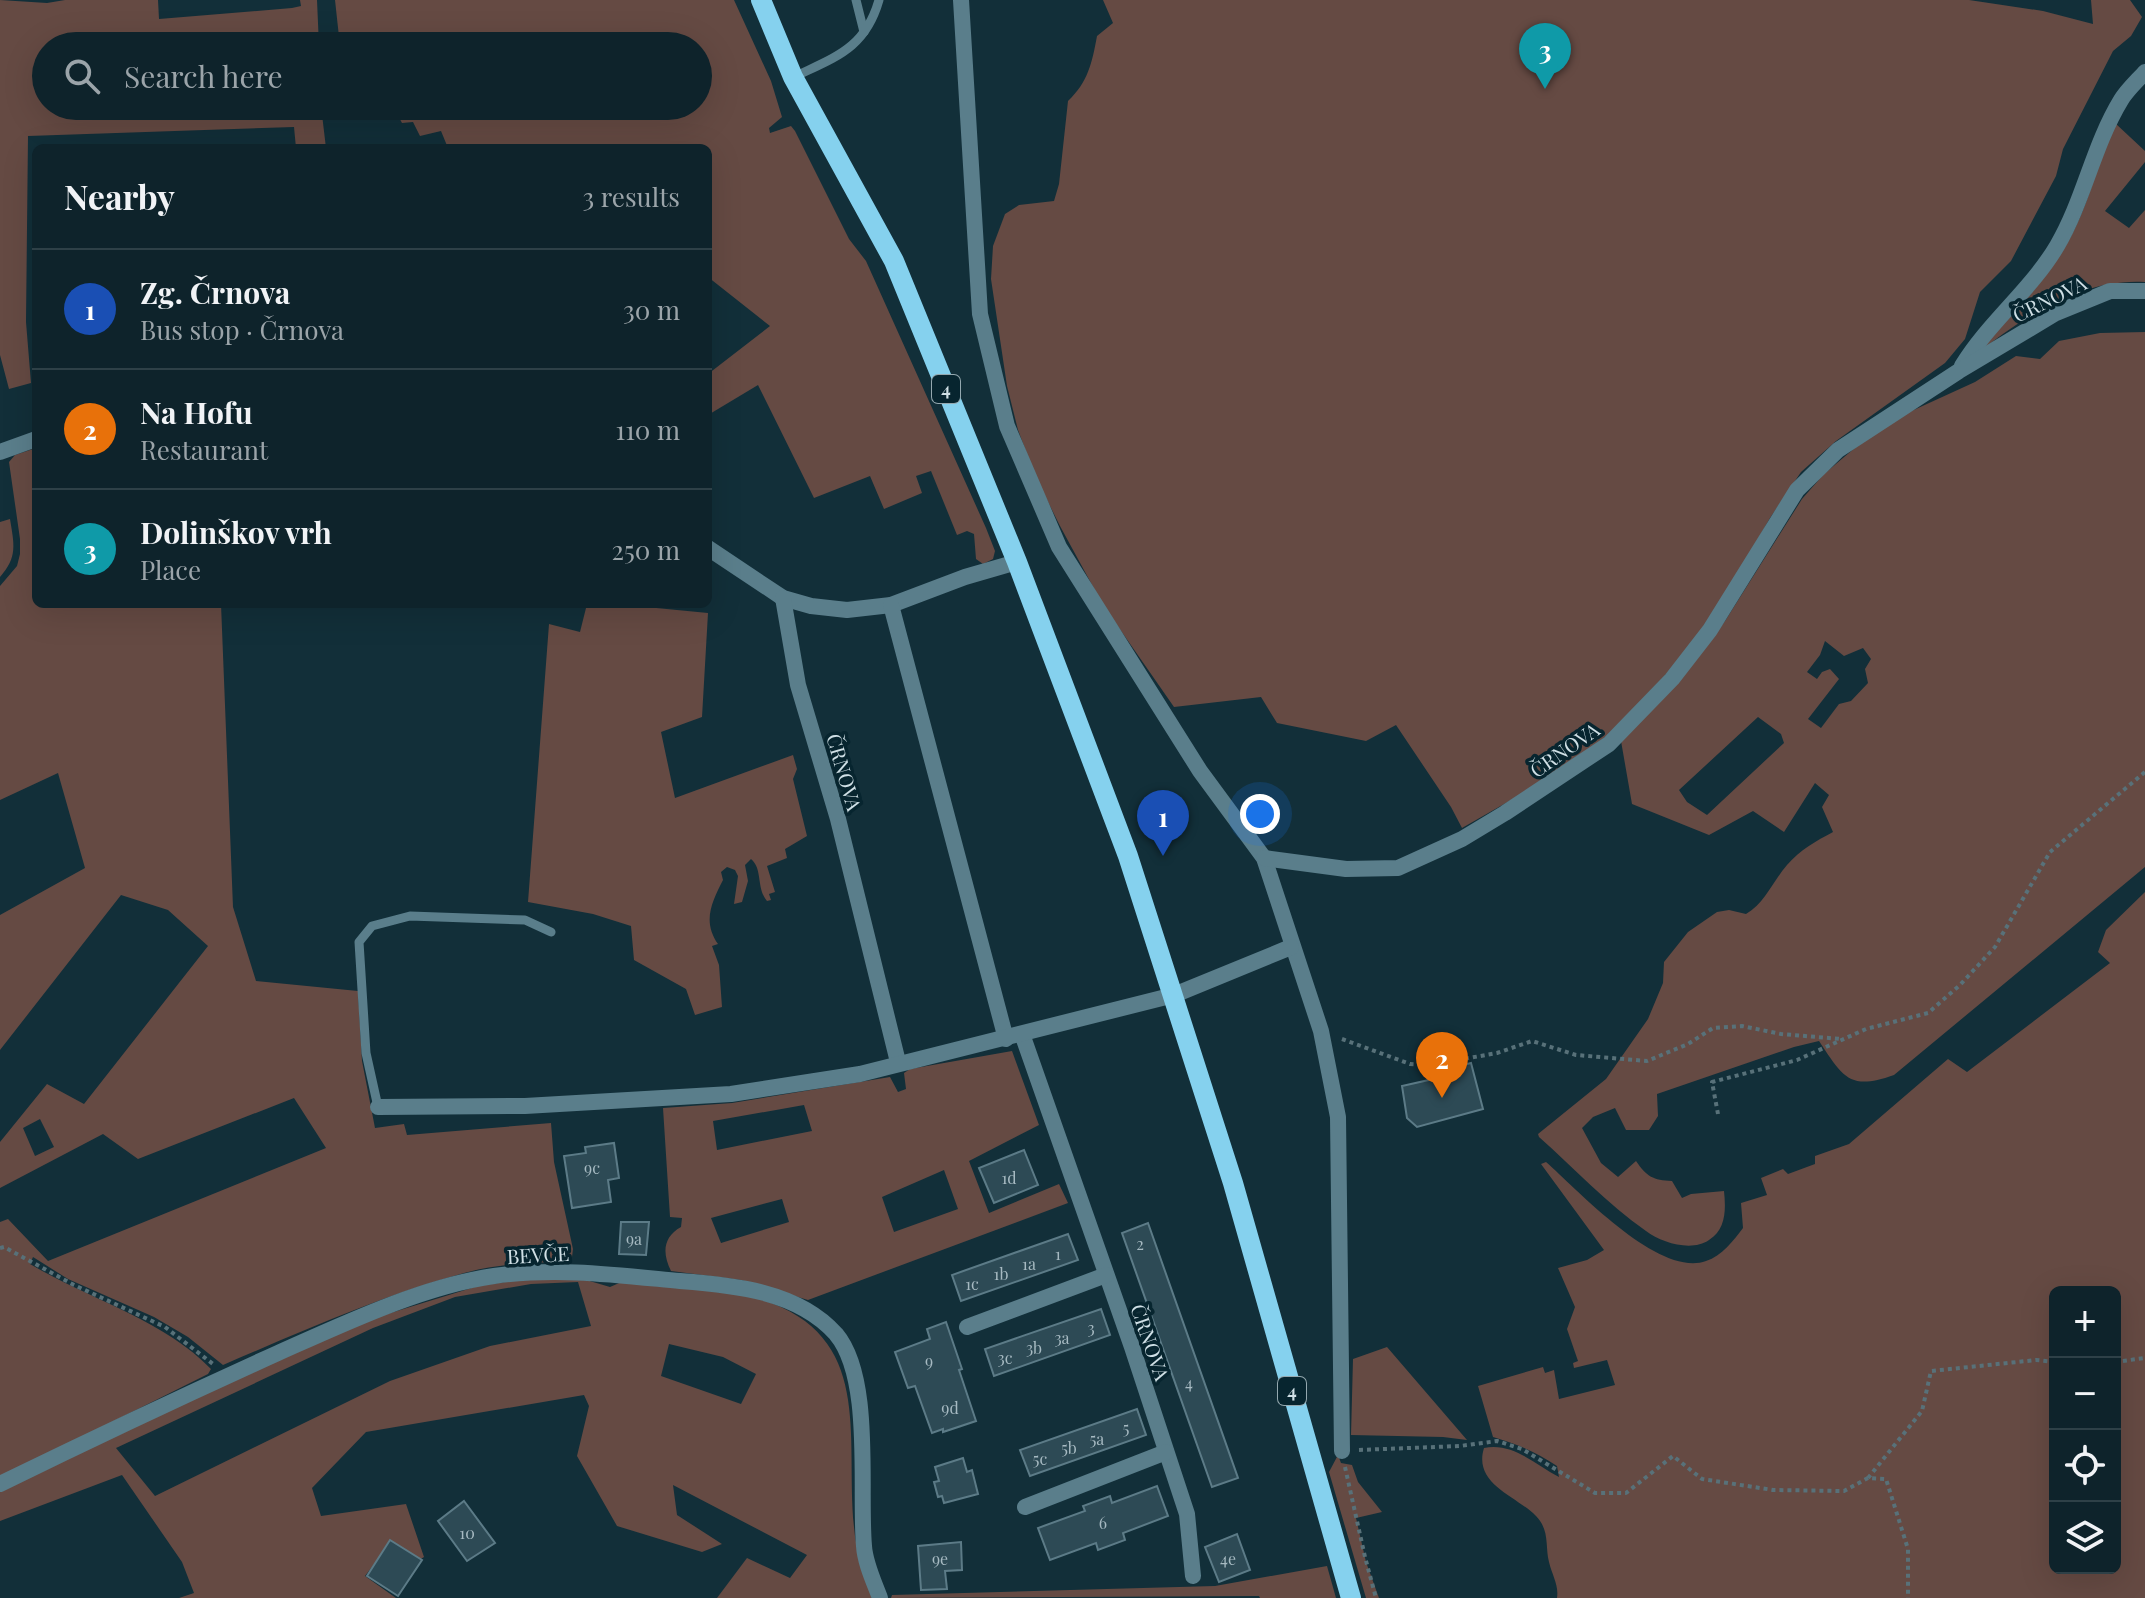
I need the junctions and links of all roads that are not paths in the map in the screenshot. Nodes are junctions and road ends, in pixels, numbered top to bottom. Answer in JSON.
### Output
{"nodes":[{"id":1,"x":761,"y":0,"type":"edge"},
{"id":2,"x":856,"y":0,"type":"edge"},
{"id":3,"x":879,"y":0,"type":"edge"},
{"id":4,"x":961,"y":0,"type":"edge"},
{"id":5,"x":864,"y":32,"type":"junction"},
{"id":6,"x":2145,"y":72,"type":"edge"},
{"id":7,"x":793,"y":77,"type":"junction"},
{"id":8,"x":2145,"y":291,"type":"edge"},
{"id":9,"x":1959,"y":371,"type":"junction"},
{"id":10,"x":32,"y":440,"type":"edge"},
{"id":11,"x":0,"y":452,"type":"edge"},
{"id":12,"x":712,"y":551,"type":"edge"},
{"id":13,"x":1017,"y":562,"type":"junction"},
{"id":14,"x":783,"y":598,"type":"junction"},
{"id":15,"x":891,"y":605,"type":"junction"},
{"id":16,"x":1264,"y":858,"type":"junction"},
{"id":17,"x":551,"y":932,"type":"dead end"},
{"id":18,"x":1291,"y":947,"type":"junction"},
{"id":19,"x":1174,"y":995,"type":"junction"},
{"id":20,"x":1014,"y":1037,"type":"junction"},
{"id":21,"x":898,"y":1062,"type":"junction"},
{"id":22,"x":378,"y":1107,"type":"joint"},
{"id":23,"x":1106,"y":1275,"type":"junction"},
{"id":24,"x":967,"y":1327,"type":"dead end"},
{"id":25,"x":1342,"y":1451,"type":"road end"},
{"id":26,"x":1166,"y":1452,"type":"junction"},
{"id":27,"x":0,"y":1484,"type":"edge"},
{"id":28,"x":1025,"y":1507,"type":"dead end"},
{"id":29,"x":1193,"y":1576,"type":"dead end"},
{"id":30,"x":880,"y":1598,"type":"edge"},
{"id":31,"x":1351,"y":1598,"type":"edge"}],
"edges":[{"from":1,"to":7,"type":"main road","number":"4"},
{"from":2,"to":5,"type":"lane"},
{"from":3,"to":5,"type":"lane"},
{"from":4,"to":16,"type":"street"},
{"from":5,"to":7,"type":"lane"},
{"from":6,"to":9,"type":"street"},
{"from":7,"to":13,"type":"main road","number":"4"},
{"from":8,"to":9,"type":"street","name":"ČRNOVA"},
{"from":9,"to":16,"type":"street","name":"ČRNOVA"},
{"from":10,"to":11,"type":"street"},
{"from":12,"to":14,"type":"street"},
{"from":13,"to":15,"type":"street"},
{"from":13,"to":19,"type":"main road","number":"4"},
{"from":14,"to":15,"type":"street"},
{"from":14,"to":21,"type":"street","name":"ČRNOVA"},
{"from":15,"to":20,"type":"street","name":"ČRNOVA"},
{"from":16,"to":18,"type":"street"},
{"from":17,"to":22,"type":"lane"},
{"from":18,"to":19,"type":"street"},
{"from":18,"to":25,"type":"street"},
{"from":19,"to":20,"type":"street"},
{"from":19,"to":31,"type":"main road","number":"4"},
{"from":20,"to":21,"type":"street"},
{"from":20,"to":23,"type":"street","name":"ČRNOVA"},
{"from":21,"to":22,"type":"street"},
{"from":23,"to":24,"type":"street"},
{"from":23,"to":26,"type":"street","name":"ČRNOVA"},
{"from":26,"to":28,"type":"street"},
{"from":26,"to":29,"type":"street","name":"ČRNOVA"},
{"from":27,"to":30,"type":"street","name":"BEVČE"}]}
